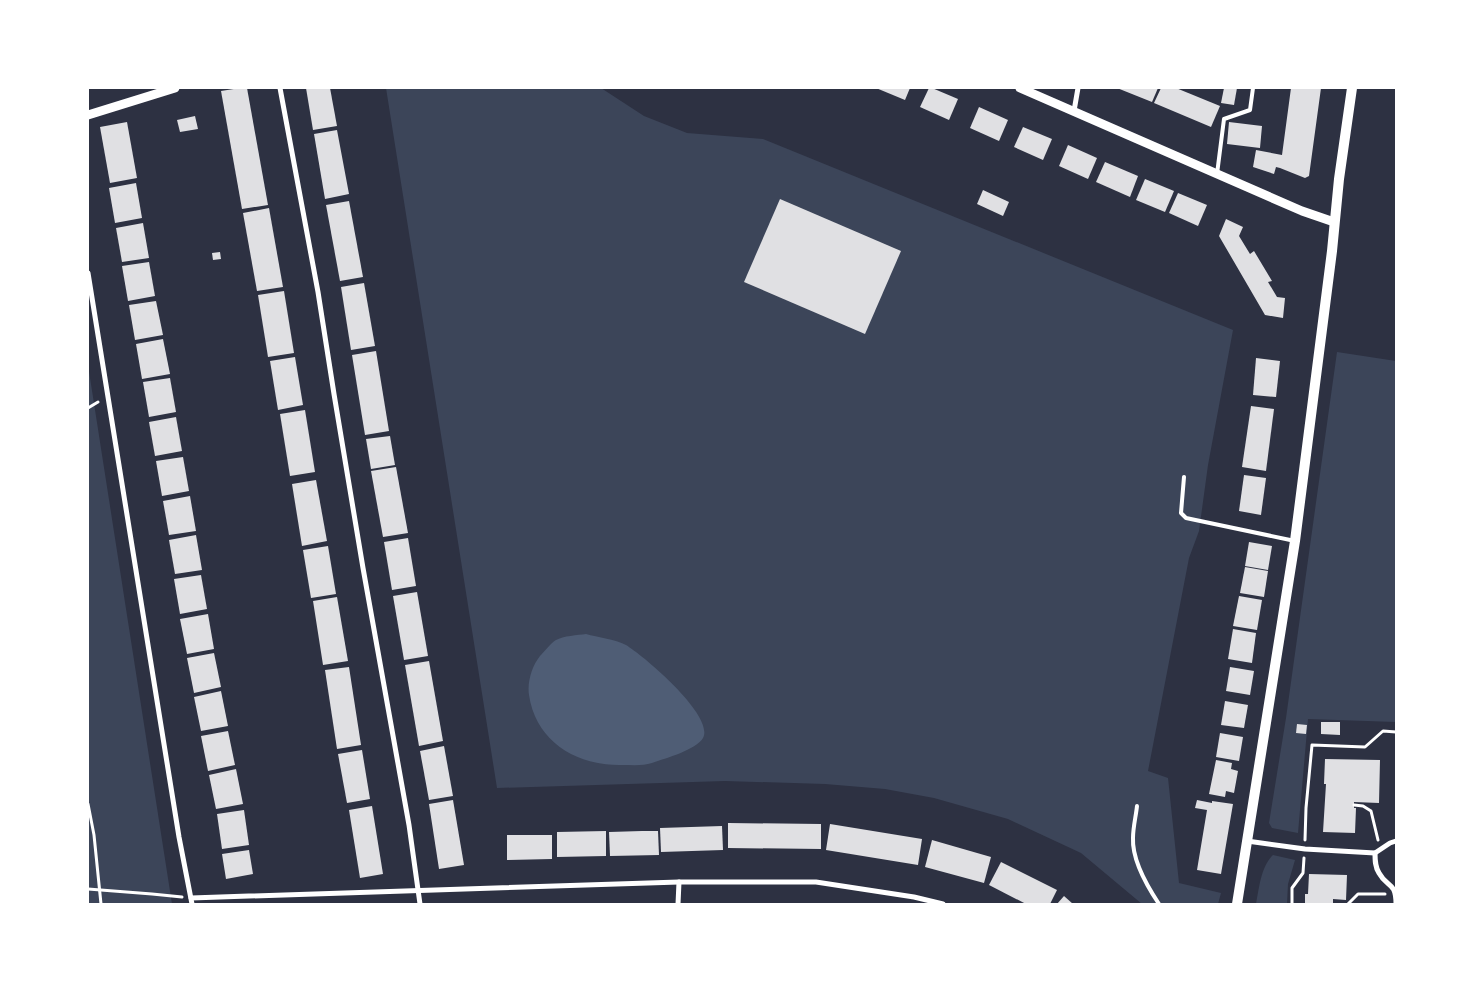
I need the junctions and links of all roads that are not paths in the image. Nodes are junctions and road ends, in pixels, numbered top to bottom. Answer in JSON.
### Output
{"nodes":[{"id":1,"x":175,"y":88,"type":"edge"},
{"id":2,"x":280,"y":88,"type":"edge"},
{"id":3,"x":1020,"y":88,"type":"edge"},
{"id":4,"x":1078,"y":88,"type":"edge"},
{"id":5,"x":1253,"y":88,"type":"edge"},
{"id":6,"x":1352,"y":88,"type":"edge"},
{"id":7,"x":161,"y":89,"type":"edge"},
{"id":8,"x":1074,"y":111,"type":"junction"},
{"id":9,"x":88,"y":115,"type":"edge"},
{"id":10,"x":1217,"y":174,"type":"junction"},
{"id":11,"x":1334,"y":222,"type":"junction"},
{"id":12,"x":88,"y":273,"type":"edge"},
{"id":13,"x":1184,"y":477,"type":"dead end"},
{"id":14,"x":1295,"y":541,"type":"junction"},
{"id":15,"x":1137,"y":806,"type":"dead end"},
{"id":16,"x":1247,"y":841,"type":"junction"},
{"id":17,"x":1396,"y":841,"type":"edge"},
{"id":18,"x":1375,"y":853,"type":"junction"},
{"id":19,"x":680,"y":882,"type":"junction"},
{"id":20,"x":419,"y":890,"type":"junction"},
{"id":21,"x":1396,"y":894,"type":"edge"},
{"id":22,"x":192,"y":901,"type":"edge"},
{"id":23,"x":420,"y":904,"type":"edge"},
{"id":24,"x":678,"y":904,"type":"edge"},
{"id":25,"x":943,"y":904,"type":"edge"},
{"id":26,"x":1159,"y":904,"type":"edge"},
{"id":27,"x":1237,"y":904,"type":"edge"},
{"id":28,"x":1396,"y":904,"type":"edge"}],
"edges":[{"from":1,"to":7,"type":"street"},
{"from":2,"to":20,"type":"street"},
{"from":3,"to":8,"type":"street"},
{"from":4,"to":8,"type":"street"},
{"from":5,"to":10,"type":"lane"},
{"from":6,"to":11,"type":"main road"},
{"from":7,"to":9,"type":"street"},
{"from":8,"to":10,"type":"street"},
{"from":10,"to":11,"type":"street"},
{"from":11,"to":14,"type":"main road"},
{"from":12,"to":22,"type":"street"},
{"from":13,"to":14,"type":"lane"},
{"from":14,"to":16,"type":"main road"},
{"from":15,"to":26,"type":"lane"},
{"from":16,"to":18,"type":"street"},
{"from":16,"to":27,"type":"main road"},
{"from":17,"to":18,"type":"street"},
{"from":18,"to":21,"type":"street"},
{"from":19,"to":20,"type":"street"},
{"from":19,"to":24,"type":"street"},
{"from":19,"to":25,"type":"street"},
{"from":20,"to":22,"type":"street"},
{"from":20,"to":23,"type":"street"},
{"from":21,"to":28,"type":"street"}]}
